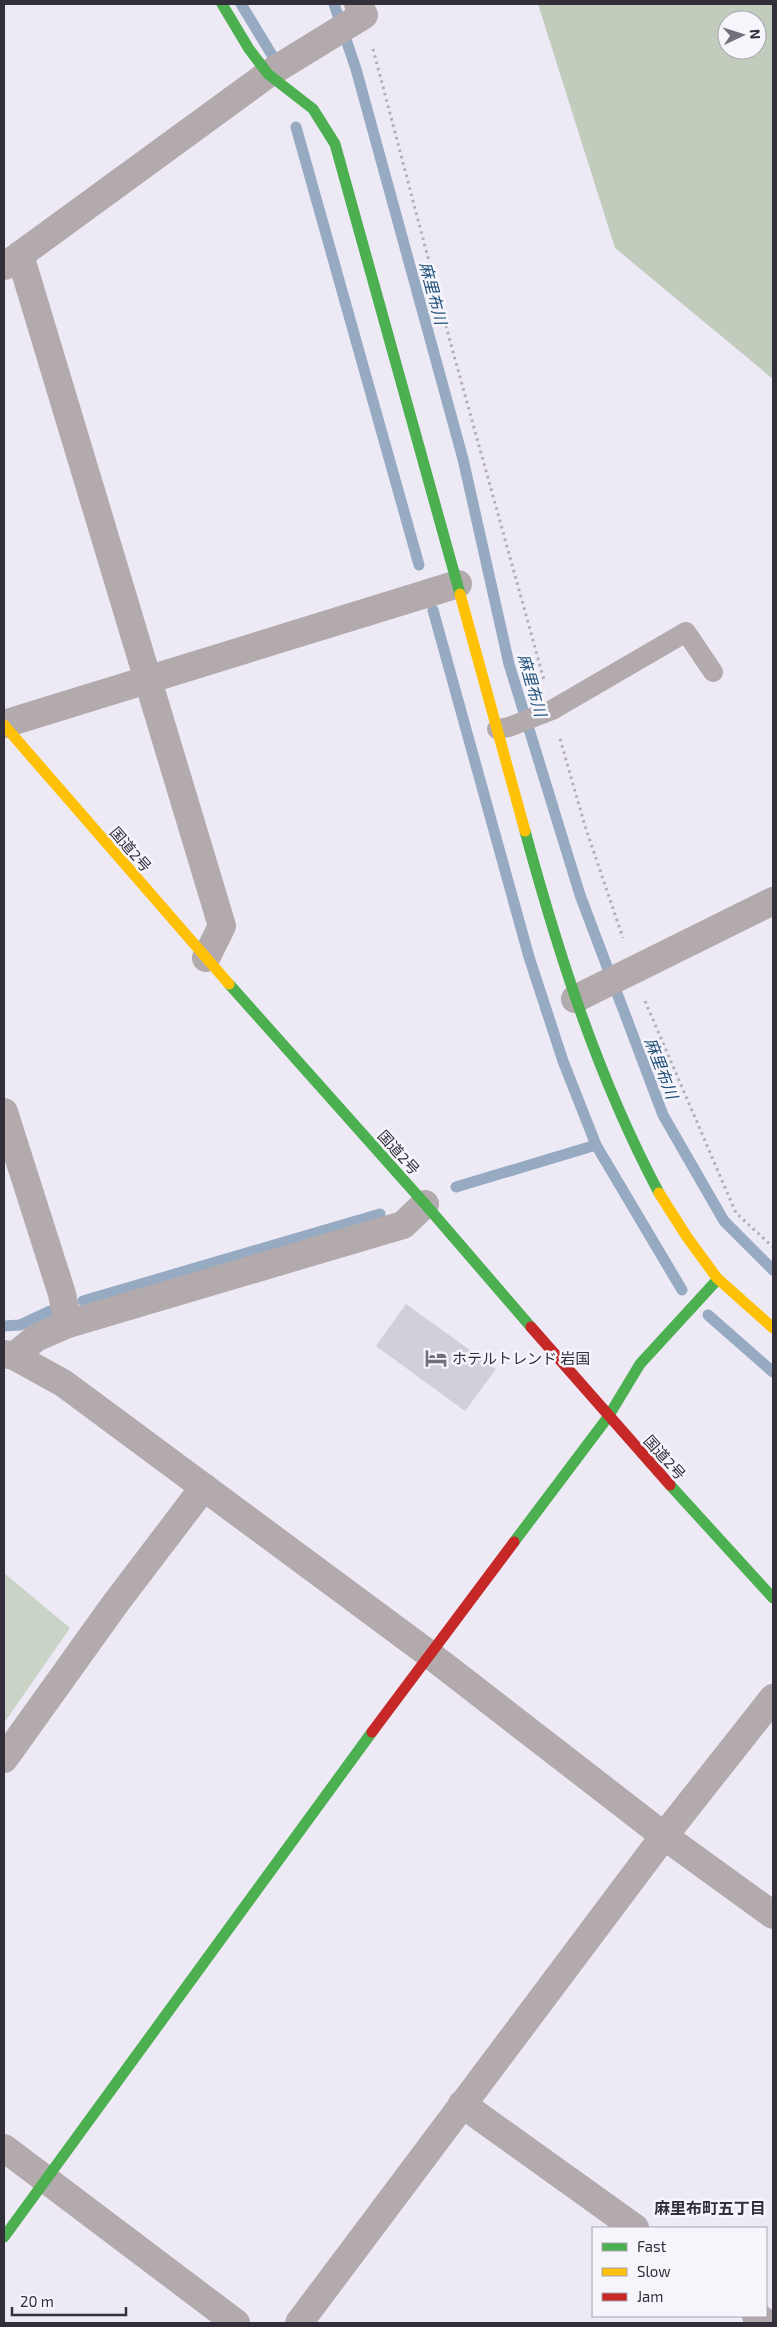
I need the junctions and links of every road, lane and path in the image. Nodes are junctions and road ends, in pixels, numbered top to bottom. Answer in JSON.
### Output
{"nodes":[{"id":1,"x":222,"y":4,"type":"edge"},
{"id":2,"x":359,"y":13,"type":"edge"},
{"id":3,"x":268,"y":74,"type":"junction"},
{"id":4,"x":12,"y":261,"type":"edge"},
{"id":5,"x":458,"y":584,"type":"junction"},
{"id":6,"x":713,"y":672,"type":"dead end"},
{"id":7,"x":147,"y":679,"type":"junction"},
{"id":8,"x":547,"y":712,"type":"junction"},
{"id":9,"x":4,"y":724,"type":"edge"},
{"id":10,"x":503,"y":728,"type":"junction"},
{"id":11,"x":773,"y":901,"type":"edge"},
{"id":12,"x":206,"y":958,"type":"junction"},
{"id":13,"x":630,"y":972,"type":"junction"},
{"id":14,"x":574,"y":999,"type":"junction"},
{"id":15,"x":4,"y":1112,"type":"edge"},
{"id":16,"x":425,"y":1204,"type":"junction"},
{"id":17,"x":773,"y":1247,"type":"edge"},
{"id":18,"x":718,"y":1279,"type":"junction"},
{"id":19,"x":68,"y":1324,"type":"junction"},
{"id":20,"x":773,"y":1328,"type":"edge"},
{"id":21,"x":9,"y":1355,"type":"edge"},
{"id":22,"x":608,"y":1417,"type":"junction"},
{"id":23,"x":204,"y":1488,"type":"junction"},
{"id":24,"x":773,"y":1598,"type":"edge"},
{"id":25,"x":429,"y":1654,"type":"junction"},
{"id":26,"x":773,"y":1698,"type":"edge"},
{"id":27,"x":4,"y":1759,"type":"edge"},
{"id":28,"x":664,"y":1836,"type":"junction"},
{"id":29,"x":773,"y":1916,"type":"edge"},
{"id":30,"x":462,"y":2104,"type":"junction"},
{"id":31,"x":4,"y":2148,"type":"edge"},
{"id":32,"x":46,"y":2181,"type":"junction"},
{"id":33,"x":634,"y":2227,"type":"edge"},
{"id":34,"x":4,"y":2238,"type":"edge"},
{"id":35,"x":236,"y":2323,"type":"edge"},
{"id":36,"x":299,"y":2323,"type":"edge"}],
"edges":[{"from":1,"to":3,"type":"main road"},
{"from":2,"to":3,"type":"street"},
{"from":2,"to":8,"type":"path"},
{"from":3,"to":4,"type":"street"},
{"from":3,"to":5,"type":"main road"},
{"from":4,"to":7,"type":"street"},
{"from":5,"to":7,"type":"street"},
{"from":5,"to":10,"type":"main road"},
{"from":6,"to":8,"type":"lane"},
{"from":7,"to":9,"type":"street"},
{"from":7,"to":12,"type":"street"},
{"from":8,"to":10,"type":"lane"},
{"from":8,"to":13,"type":"path"},
{"from":9,"to":12,"type":"main road","name":"国道2号"},
{"from":10,"to":14,"type":"main road"},
{"from":11,"to":13,"type":"street"},
{"from":12,"to":16,"type":"main road","name":"国道2号"},
{"from":13,"to":14,"type":"street"},
{"from":13,"to":17,"type":"path"},
{"from":14,"to":18,"type":"main road"},
{"from":15,"to":19,"type":"street"},
{"from":16,"to":19,"type":"street"},
{"from":16,"to":22,"type":"main road","name":"国道2号"},
{"from":18,"to":20,"type":"main road"},
{"from":18,"to":22,"type":"main road"},
{"from":19,"to":21,"type":"street"},
{"from":21,"to":23,"type":"street"},
{"from":22,"to":24,"type":"main road","name":"国道2号"},
{"from":22,"to":25,"type":"main road"},
{"from":23,"to":25,"type":"street"},
{"from":23,"to":27,"type":"street"},
{"from":25,"to":28,"type":"street"},
{"from":25,"to":32,"type":"main road"},
{"from":26,"to":28,"type":"street"},
{"from":28,"to":29,"type":"street"},
{"from":28,"to":30,"type":"street"},
{"from":30,"to":33,"type":"street"},
{"from":30,"to":36,"type":"street"},
{"from":31,"to":32,"type":"street"},
{"from":32,"to":34,"type":"main road"},
{"from":32,"to":35,"type":"street"}]}
